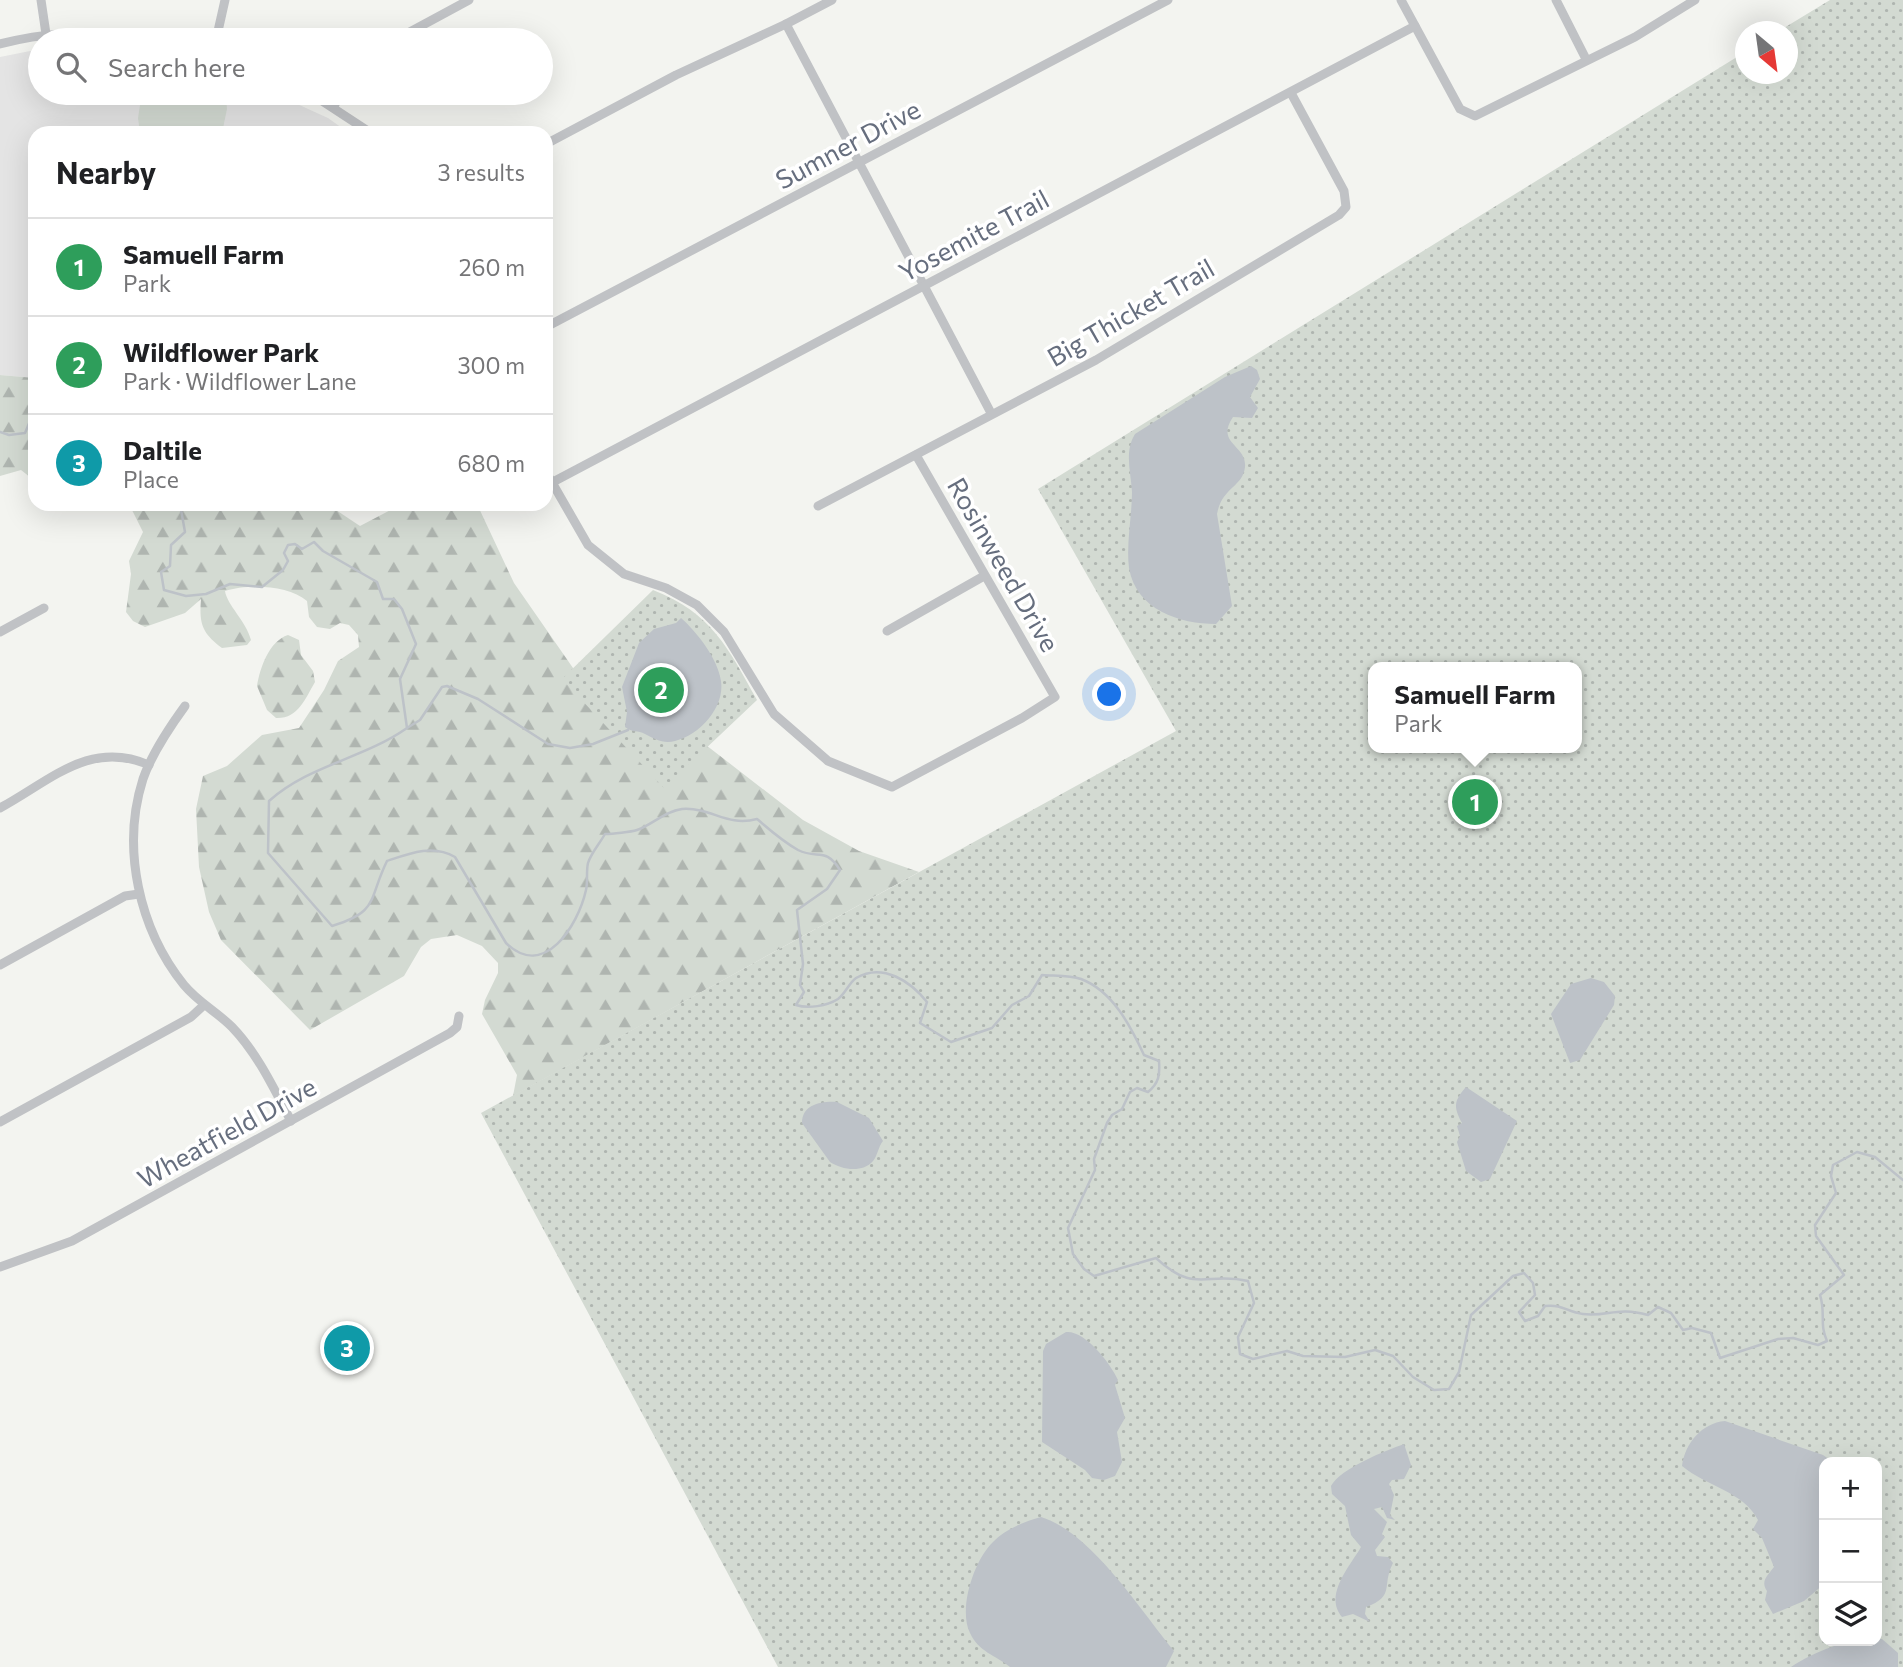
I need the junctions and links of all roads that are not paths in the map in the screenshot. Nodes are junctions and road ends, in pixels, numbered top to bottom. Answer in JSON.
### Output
{"nodes":[{"id":1,"x":41,"y":0,"type":"edge"},
{"id":2,"x":225,"y":0,"type":"edge"},
{"id":3,"x":469,"y":0,"type":"edge"},
{"id":4,"x":832,"y":0,"type":"edge"},
{"id":5,"x":1168,"y":0,"type":"edge"},
{"id":6,"x":1401,"y":0,"type":"edge"},
{"id":7,"x":1556,"y":0,"type":"edge"},
{"id":8,"x":1695,"y":0,"type":"edge"},
{"id":9,"x":786,"y":24,"type":"junction"},
{"id":10,"x":1415,"y":26,"type":"junction"},
{"id":11,"x":45,"y":28,"type":"edge"},
{"id":12,"x":219,"y":28,"type":"edge"},
{"id":13,"x":417,"y":28,"type":"edge"},
{"id":14,"x":28,"y":38,"type":"edge"},
{"id":15,"x":0,"y":44,"type":"edge"},
{"id":16,"x":1586,"y":59,"type":"junction"},
{"id":17,"x":1291,"y":93,"type":"junction"},
{"id":18,"x":334,"y":106,"type":"edge"},
{"id":19,"x":362,"y":126,"type":"edge"},
{"id":20,"x":553,"y":140,"type":"edge"},
{"id":21,"x":859,"y":163,"type":"junction"},
{"id":22,"x":924,"y":286,"type":"junction"},
{"id":23,"x":553,"y":323,"type":"edge"},
{"id":24,"x":991,"y":413,"type":"junction"},
{"id":25,"x":916,"y":454,"type":"junction"},
{"id":26,"x":553,"y":482,"type":"edge"},
{"id":27,"x":553,"y":486,"type":"edge"},
{"id":28,"x":818,"y":506,"type":"dead end"},
{"id":29,"x":984,"y":576,"type":"junction"},
{"id":30,"x":44,"y":608,"type":"dead end"},
{"id":31,"x":0,"y":632,"type":"edge"},
{"id":32,"x":887,"y":632,"type":"dead end"},
{"id":33,"x":185,"y":706,"type":"dead end"},
{"id":34,"x":149,"y":765,"type":"junction"},
{"id":35,"x":0,"y":808,"type":"edge"},
{"id":36,"x":139,"y":894,"type":"junction"},
{"id":37,"x":0,"y":965,"type":"edge"},
{"id":38,"x":204,"y":1004,"type":"junction"},
{"id":39,"x":458,"y":1016,"type":"dead end"},
{"id":40,"x":291,"y":1121,"type":"junction"},
{"id":41,"x":0,"y":1122,"type":"edge"},
{"id":42,"x":0,"y":1268,"type":"edge"}],
"edges":[{"from":1,"to":11,"type":"street"},
{"from":2,"to":12,"type":"street"},
{"from":3,"to":13,"type":"street"},
{"from":4,"to":9,"type":"street"},
{"from":5,"to":21,"type":"street","name":"Sumner Drive"},
{"from":6,"to":10,"type":"street"},
{"from":7,"to":16,"type":"street"},
{"from":8,"to":16,"type":"street"},
{"from":9,"to":20,"type":"street"},
{"from":9,"to":21,"type":"street"},
{"from":10,"to":16,"type":"street"},
{"from":10,"to":17,"type":"street","name":"Yosemite Trail"},
{"from":14,"to":15,"type":"street"},
{"from":17,"to":22,"type":"street","name":"Yosemite Trail"},
{"from":17,"to":24,"type":"street","name":"Big Thicket Trail"},
{"from":18,"to":19,"type":"street"},
{"from":21,"to":22,"type":"street"},
{"from":21,"to":23,"type":"street","name":"Sumner Drive"},
{"from":22,"to":24,"type":"street"},
{"from":22,"to":26,"type":"street","name":"Yosemite Trail"},
{"from":24,"to":25,"type":"street","name":"Big Thicket Trail"},
{"from":25,"to":28,"type":"street","name":"Big Thicket Trail"},
{"from":25,"to":29,"type":"street","name":"Rosinweed Drive"},
{"from":27,"to":29,"type":"street","name":"Rosinweed Drive"},
{"from":29,"to":32,"type":"street"},
{"from":30,"to":31,"type":"street"},
{"from":33,"to":34,"type":"street"},
{"from":34,"to":35,"type":"street"},
{"from":34,"to":36,"type":"street"},
{"from":36,"to":37,"type":"street"},
{"from":36,"to":38,"type":"street"},
{"from":38,"to":40,"type":"street"},
{"from":38,"to":41,"type":"street"},
{"from":39,"to":40,"type":"street","name":"Wheatfield Drive"},
{"from":40,"to":42,"type":"street","name":"Wheatfield Drive"}]}
